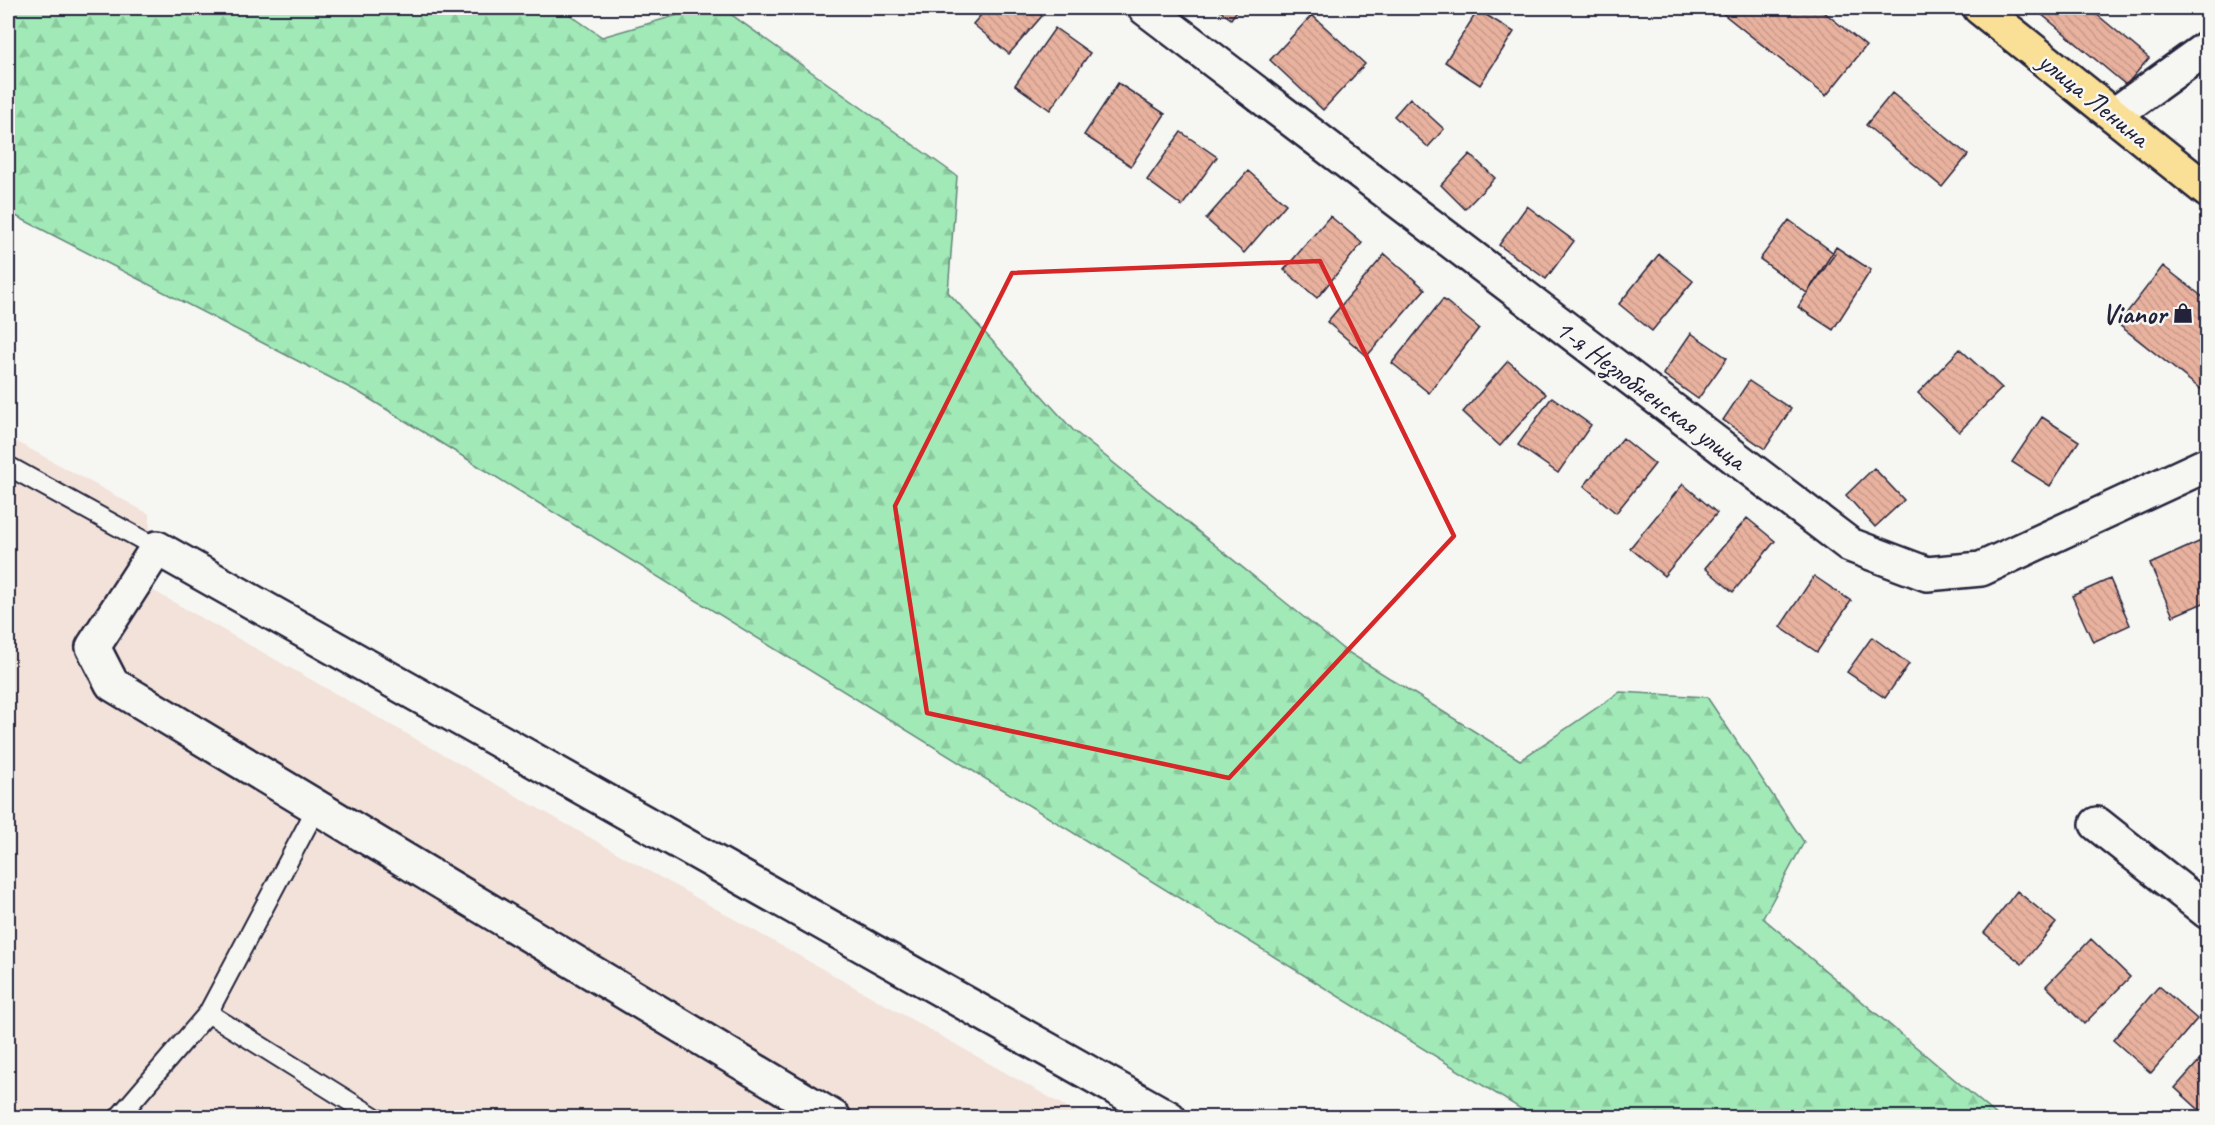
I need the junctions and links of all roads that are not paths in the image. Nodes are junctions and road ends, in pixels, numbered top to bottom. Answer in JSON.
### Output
{"nodes":[{"id":1,"x":1145,"y":8,"type":"edge"},
{"id":2,"x":1980,"y":8,"type":"edge"},
{"id":3,"x":2208,"y":47,"type":"edge"},
{"id":4,"x":2114,"y":115,"type":"junction"},
{"id":5,"x":2208,"y":191,"type":"edge"},
{"id":6,"x":2208,"y":464,"type":"edge"},
{"id":7,"x":8,"y":466,"type":"edge"},
{"id":8,"x":157,"y":548,"type":"junction"},
{"id":9,"x":317,"y":807,"type":"junction"},
{"id":10,"x":2097,"y":824,"type":"dead end"},
{"id":11,"x":2208,"y":912,"type":"edge"},
{"id":12,"x":208,"y":1014,"type":"junction"},
{"id":13,"x":118,"y":1118,"type":"edge"},
{"id":14,"x":376,"y":1118,"type":"edge"},
{"id":15,"x":834,"y":1118,"type":"edge"},
{"id":16,"x":1169,"y":1118,"type":"edge"}],
"edges":[{"from":1,"to":6,"type":"street","name":"1-я Незлобненская улица"},
{"from":2,"to":4,"type":"main road","name":"улица Ленина"},
{"from":3,"to":4,"type":"street"},
{"from":4,"to":5,"type":"main road","name":"улица Ленина"},
{"from":7,"to":8,"type":"lane"},
{"from":8,"to":9,"type":"street"},
{"from":8,"to":16,"type":"street"},
{"from":9,"to":12,"type":"lane"},
{"from":9,"to":15,"type":"street"},
{"from":10,"to":11,"type":"street"},
{"from":12,"to":13,"type":"lane"},
{"from":12,"to":14,"type":"lane"}]}
